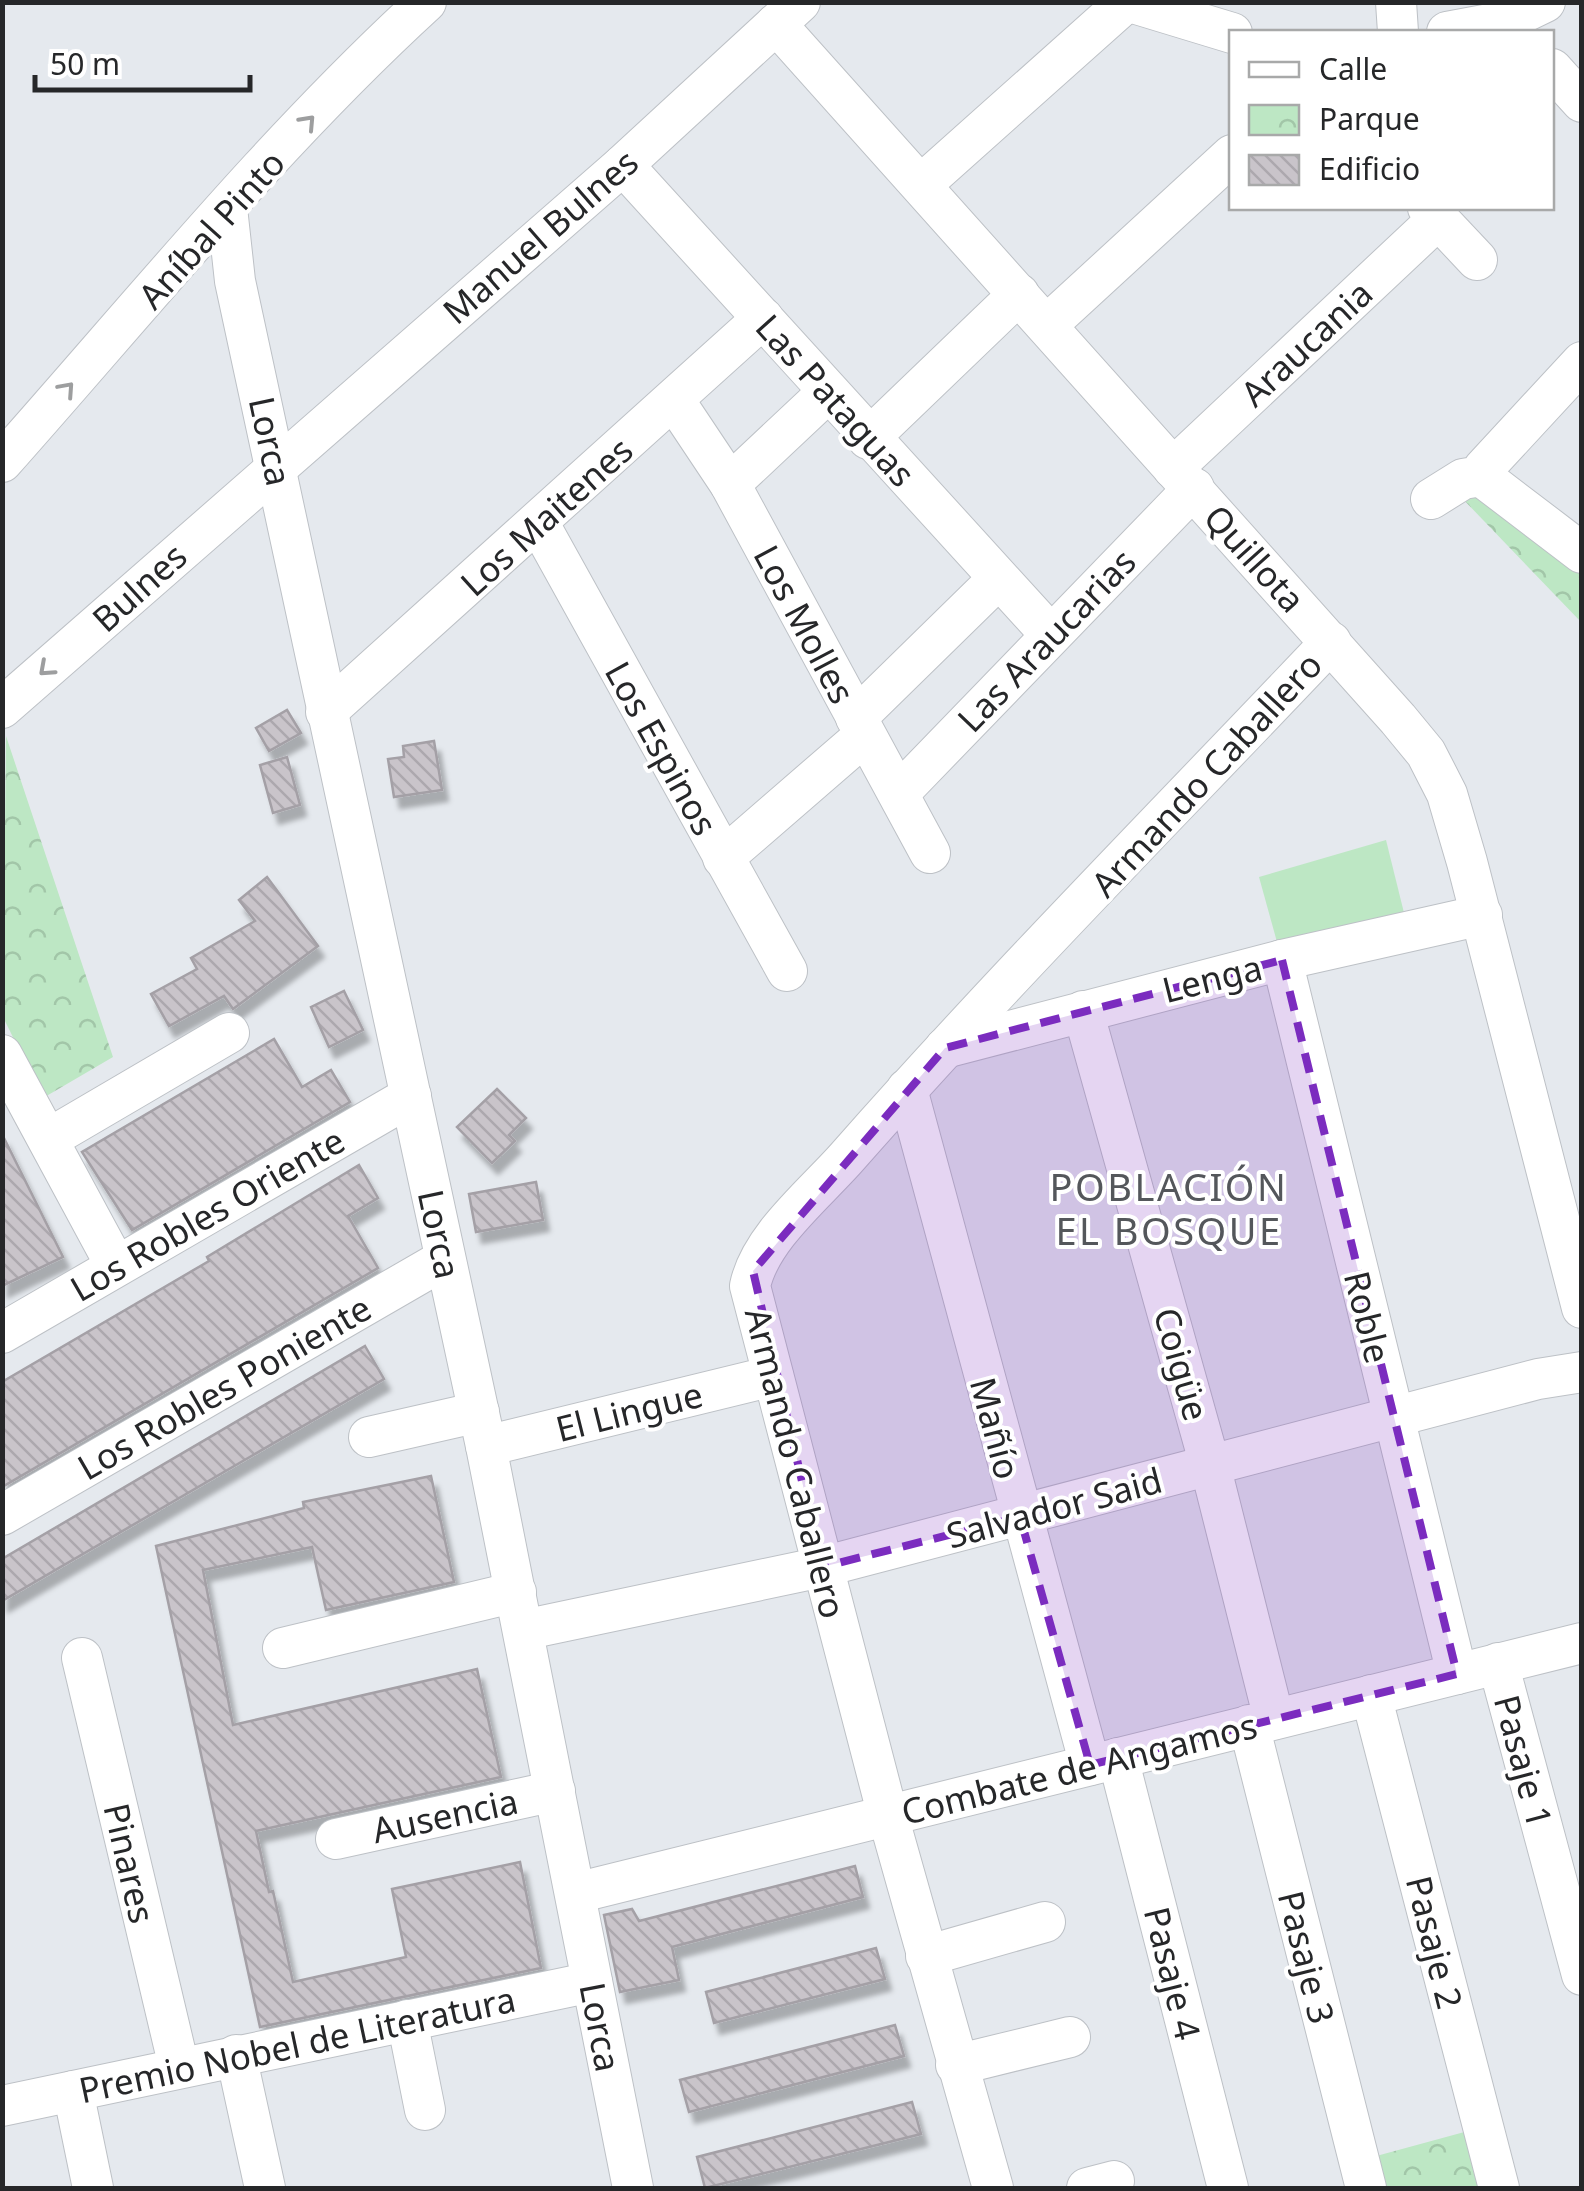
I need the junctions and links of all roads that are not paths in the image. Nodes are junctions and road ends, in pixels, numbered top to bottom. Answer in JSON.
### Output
{"nodes":[{"id":1,"x":426,"y":2,"type":"edge"},
{"id":2,"x":1128,"y":2,"type":"edge"},
{"id":3,"x":1396,"y":2,"type":"edge"},
{"id":4,"x":1546,"y":2,"type":"edge"},
{"id":5,"x":788,"y":14,"type":"edge"},
{"id":6,"x":1512,"y":26,"type":"edge"},
{"id":7,"x":1398,"y":30,"type":"edge"},
{"id":8,"x":1469,"y":30,"type":"edge"},
{"id":9,"x":1229,"y":31,"type":"edge"},
{"id":10,"x":1554,"y":72,"type":"edge"},
{"id":11,"x":1582,"y":102,"type":"edge"},
{"id":12,"x":1229,"y":158,"type":"edge"},
{"id":13,"x":623,"y":165,"type":"junction"},
{"id":14,"x":921,"y":185,"type":"junction"},
{"id":15,"x":228,"y":208,"type":"junction"},
{"id":16,"x":1433,"y":213,"type":"edge"},
{"id":17,"x":182,"y":259,"type":"junction"},
{"id":18,"x":1477,"y":260,"type":"dead end"},
{"id":19,"x":235,"y":281,"type":"junction"},
{"id":20,"x":1019,"y":294,"type":"junction"},
{"id":21,"x":763,"y":318,"type":"junction"},
{"id":22,"x":1047,"y":325,"type":"junction"},
{"id":23,"x":1582,"y":362,"type":"edge"},
{"id":24,"x":828,"y":392,"type":"junction"},
{"id":25,"x":674,"y":400,"type":"junction"},
{"id":26,"x":868,"y":439,"type":"junction"},
{"id":27,"x":2,"y":462,"type":"edge"},
{"id":28,"x":276,"y":466,"type":"junction"},
{"id":29,"x":1481,"y":476,"type":"junction"},
{"id":30,"x":1183,"y":478,"type":"junction"},
{"id":31,"x":730,"y":484,"type":"junction"},
{"id":32,"x":1431,"y":498,"type":"dead end"},
{"id":33,"x":539,"y":524,"type":"junction"},
{"id":34,"x":1582,"y":552,"type":"edge"},
{"id":35,"x":998,"y":580,"type":"junction"},
{"id":36,"x":1050,"y":634,"type":"junction"},
{"id":37,"x":1331,"y":642,"type":"junction"},
{"id":38,"x":2,"y":708,"type":"edge"},
{"id":39,"x":326,"y":712,"type":"junction"},
{"id":40,"x":860,"y":726,"type":"junction"},
{"id":41,"x":899,"y":794,"type":"junction"},
{"id":42,"x":930,"y":852,"type":"dead end"},
{"id":43,"x":723,"y":858,"type":"junction"},
{"id":44,"x":1482,"y":915,"type":"junction"},
{"id":45,"x":1282,"y":960,"type":"junction"},
{"id":46,"x":787,"y":970,"type":"dead end"},
{"id":47,"x":1083,"y":1011,"type":"junction"},
{"id":48,"x":230,"y":1033,"type":"dead end"},
{"id":49,"x":945,"y":1048,"type":"junction"},
{"id":50,"x":2,"y":1055,"type":"edge"},
{"id":51,"x":907,"y":1089,"type":"junction"},
{"id":52,"x":411,"y":1096,"type":"junction"},
{"id":53,"x":48,"y":1139,"type":"junction"},
{"id":54,"x":445,"y":1259,"type":"junction"},
{"id":55,"x":116,"y":1266,"type":"junction"},
{"id":56,"x":1582,"y":1308,"type":"edge"},
{"id":57,"x":2,"y":1333,"type":"edge"},
{"id":58,"x":1582,"y":1372,"type":"edge"},
{"id":59,"x":772,"y":1376,"type":"junction"},
{"id":60,"x":1392,"y":1417,"type":"junction"},
{"id":61,"x":482,"y":1429,"type":"junction"},
{"id":62,"x":369,"y":1437,"type":"dead end"},
{"id":63,"x":1210,"y":1465,"type":"junction"},
{"id":64,"x":2,"y":1516,"type":"edge"},
{"id":65,"x":1020,"y":1516,"type":"junction"},
{"id":66,"x":822,"y":1567,"type":"junction"},
{"id":67,"x":519,"y":1611,"type":"junction"},
{"id":68,"x":1582,"y":1642,"type":"edge"},
{"id":69,"x":282,"y":1648,"type":"dead end"},
{"id":70,"x":82,"y":1658,"type":"dead end"},
{"id":71,"x":1498,"y":1664,"type":"junction"},
{"id":72,"x":1458,"y":1674,"type":"junction"},
{"id":73,"x":1372,"y":1695,"type":"junction"},
{"id":74,"x":1262,"y":1722,"type":"junction"},
{"id":75,"x":1104,"y":1762,"type":"junction"},
{"id":76,"x":554,"y":1792,"type":"junction"},
{"id":77,"x":888,"y":1816,"type":"junction"},
{"id":78,"x":336,"y":1838,"type":"dead end"},
{"id":79,"x":576,"y":1893,"type":"junction"},
{"id":80,"x":1045,"y":1922,"type":"dead end"},
{"id":81,"x":926,"y":1956,"type":"junction"},
{"id":82,"x":1582,"y":1974,"type":"edge"},
{"id":83,"x":592,"y":1982,"type":"junction"},
{"id":84,"x":407,"y":2020,"type":"junction"},
{"id":85,"x":1070,"y":2037,"type":"dead end"},
{"id":86,"x":236,"y":2055,"type":"junction"},
{"id":87,"x":956,"y":2065,"type":"junction"},
{"id":88,"x":179,"y":2067,"type":"junction"},
{"id":89,"x":73,"y":2091,"type":"junction"},
{"id":90,"x":2,"y":2106,"type":"edge"},
{"id":91,"x":425,"y":2110,"type":"dead end"},
{"id":92,"x":92,"y":2188,"type":"edge"},
{"id":93,"x":265,"y":2188,"type":"edge"},
{"id":94,"x":633,"y":2188,"type":"edge"},
{"id":95,"x":993,"y":2188,"type":"edge"},
{"id":96,"x":1228,"y":2188,"type":"edge"},
{"id":97,"x":1366,"y":2188,"type":"edge"},
{"id":98,"x":1499,"y":2188,"type":"edge"}],
"edges":[{"from":15,"to":1,"type":"street","name":"Aníbal Pinto","one_way":true},
{"from":2,"to":9,"type":"street"},
{"from":2,"to":14,"type":"street"},
{"from":3,"to":7,"type":"street"},
{"from":4,"to":6,"type":"street"},
{"from":5,"to":13,"type":"street","name":"Manuel Bulnes"},
{"from":5,"to":14,"type":"street","name":"Quillota"},
{"from":6,"to":8,"type":"street"},
{"from":10,"to":11,"type":"street"},
{"from":12,"to":22,"type":"street"},
{"from":13,"to":21,"type":"street","name":"Las Pataguas"},
{"from":13,"to":28,"type":"street","name":"Manuel Bulnes"},
{"from":14,"to":20,"type":"street","name":"Quillota"},
{"from":15,"to":17,"type":"street","name":"Aníbal Pinto"},
{"from":15,"to":19,"type":"street","name":"Lorca"},
{"from":16,"to":18,"type":"street"},
{"from":16,"to":30,"type":"street","name":"Araucania"},
{"from":17,"to":19,"type":"street"},
{"from":27,"to":17,"type":"street","name":"Aníbal Pinto","one_way":true},
{"from":19,"to":28,"type":"street","name":"Lorca"},
{"from":20,"to":22,"type":"street","name":"Quillota"},
{"from":20,"to":26,"type":"street"},
{"from":21,"to":24,"type":"street","name":"Las Pataguas"},
{"from":21,"to":25,"type":"street","name":"Los Maitenes"},
{"from":22,"to":30,"type":"street","name":"Quillota"},
{"from":23,"to":29,"type":"street"},
{"from":24,"to":26,"type":"street","name":"Las Pataguas"},
{"from":24,"to":31,"type":"street"},
{"from":25,"to":31,"type":"street","name":"Los Molles"},
{"from":25,"to":33,"type":"street","name":"Los Maitenes"},
{"from":26,"to":35,"type":"street","name":"Las Pataguas"},
{"from":28,"to":38,"type":"street","name":"Bulnes","one_way":true},
{"from":28,"to":39,"type":"street","name":"Lorca"},
{"from":29,"to":32,"type":"street"},
{"from":29,"to":34,"type":"street"},
{"from":30,"to":36,"type":"street","name":"Las Araucarias"},
{"from":30,"to":37,"type":"street","name":"Quillota"},
{"from":31,"to":40,"type":"street","name":"Los Molles"},
{"from":33,"to":39,"type":"street","name":"Los Maitenes"},
{"from":33,"to":43,"type":"street","name":"Los Espinos"},
{"from":35,"to":36,"type":"street","name":"Las Pataguas"},
{"from":35,"to":40,"type":"street"},
{"from":36,"to":41,"type":"street","name":"Las Araucarias"},
{"from":37,"to":44,"type":"street","name":"Quillota"},
{"from":37,"to":49,"type":"street","name":"Armando Caballero"},
{"from":39,"to":52,"type":"street","name":"Lorca"},
{"from":40,"to":41,"type":"street","name":"Los Molles"},
{"from":40,"to":43,"type":"street"},
{"from":41,"to":42,"type":"street","name":"Los Molles"},
{"from":43,"to":46,"type":"street","name":"Los Espinos"},
{"from":44,"to":45,"type":"street","name":"Lenga"},
{"from":44,"to":56,"type":"street","name":"Quillota"},
{"from":45,"to":47,"type":"street","name":"Lenga"},
{"from":45,"to":60,"type":"street","name":"Roble"},
{"from":47,"to":49,"type":"street","name":"Lenga"},
{"from":47,"to":63,"type":"street","name":"Coigüe"},
{"from":48,"to":53,"type":"street"},
{"from":49,"to":51,"type":"street","name":"Armando Caballero"},
{"from":50,"to":53,"type":"street"},
{"from":51,"to":59,"type":"street","name":"Armando Caballero"},
{"from":51,"to":65,"type":"street","name":"Mañío"},
{"from":52,"to":54,"type":"street","name":"Lorca"},
{"from":52,"to":55,"type":"street","name":"Los Robles Oriente"},
{"from":53,"to":55,"type":"street"},
{"from":54,"to":61,"type":"street","name":"Lorca"},
{"from":54,"to":64,"type":"street","name":"Los Robles Poniente"},
{"from":55,"to":57,"type":"street","name":"Los Robles Oriente"},
{"from":58,"to":60,"type":"street","name":"Salvador Said"},
{"from":59,"to":61,"type":"street","name":"El Lingue"},
{"from":59,"to":66,"type":"street","name":"Armando Caballero"},
{"from":60,"to":63,"type":"street","name":"Salvador Said"},
{"from":60,"to":72,"type":"street","name":"Roble"},
{"from":61,"to":62,"type":"street","name":"El Lingue"},
{"from":61,"to":67,"type":"street","name":"Lorca"},
{"from":63,"to":65,"type":"street","name":"Salvador Said"},
{"from":63,"to":74,"type":"street","name":"Coigüe"},
{"from":65,"to":66,"type":"street","name":"Salvador Said"},
{"from":65,"to":75,"type":"street","name":"Mañío"},
{"from":66,"to":67,"type":"street","name":"Salvador Said"},
{"from":66,"to":77,"type":"street","name":"Armando Caballero"},
{"from":67,"to":69,"type":"street","name":"Salvador Said"},
{"from":67,"to":76,"type":"street","name":"Lorca"},
{"from":68,"to":71,"type":"street","name":"Combate de Angamos"},
{"from":70,"to":88,"type":"street","name":"Pinares"},
{"from":71,"to":72,"type":"street","name":"Combate de Angamos"},
{"from":71,"to":82,"type":"street","name":"Pasaje 1"},
{"from":72,"to":73,"type":"street","name":"Combate de Angamos"},
{"from":73,"to":74,"type":"street","name":"Combate de Angamos"},
{"from":73,"to":98,"type":"street","name":"Pasaje 2"},
{"from":74,"to":75,"type":"street","name":"Combate de Angamos"},
{"from":74,"to":97,"type":"street","name":"Pasaje 3"},
{"from":75,"to":77,"type":"street","name":"Combate de Angamos"},
{"from":75,"to":96,"type":"street","name":"Pasaje 4"},
{"from":76,"to":78,"type":"street","name":"Ausencia"},
{"from":76,"to":79,"type":"street","name":"Lorca"},
{"from":77,"to":79,"type":"street","name":"Combate de Angamos"},
{"from":77,"to":81,"type":"street","name":"Armando Caballero"},
{"from":79,"to":83,"type":"street","name":"Lorca"},
{"from":80,"to":81,"type":"street"},
{"from":81,"to":87,"type":"street","name":"Armando Caballero"},
{"from":83,"to":84,"type":"street","name":"Premio Nobel de Literatura"},
{"from":83,"to":94,"type":"street","name":"Lorca"},
{"from":84,"to":86,"type":"street","name":"Premio Nobel de Literatura"},
{"from":84,"to":91,"type":"street"},
{"from":85,"to":87,"type":"street"},
{"from":86,"to":88,"type":"street","name":"Premio Nobel de Literatura"},
{"from":86,"to":93,"type":"street"},
{"from":87,"to":95,"type":"street","name":"Armando Caballero"},
{"from":88,"to":89,"type":"street","name":"Premio Nobel de Literatura"},
{"from":89,"to":90,"type":"street","name":"Premio Nobel de Literatura"},
{"from":89,"to":92,"type":"street"}]}
